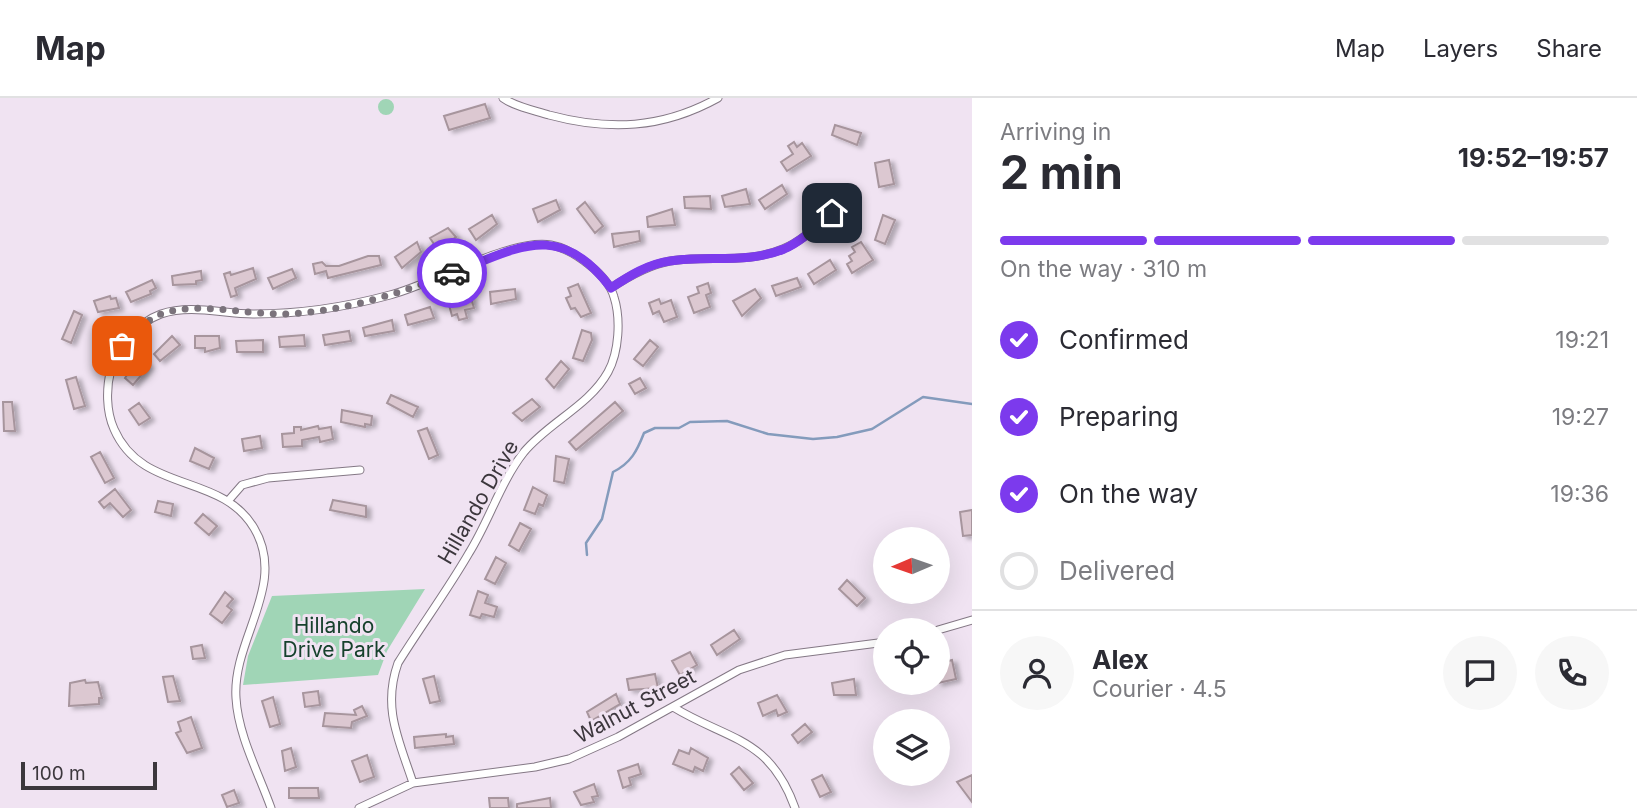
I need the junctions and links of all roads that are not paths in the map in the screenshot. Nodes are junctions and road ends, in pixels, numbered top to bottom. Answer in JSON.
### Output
{"nodes":[{"id":1,"x":503,"y":98,"type":"edge"},
{"id":2,"x":718,"y":98,"type":"edge"},
{"id":3,"x":832,"y":213,"type":"dead end"},
{"id":4,"x":611,"y":288,"type":"junction"},
{"id":5,"x":360,"y":470,"type":"dead end"},
{"id":6,"x":228,"y":501,"type":"junction"},
{"id":7,"x":972,"y":620,"type":"edge"},
{"id":8,"x":950,"y":626,"type":"edge"},
{"id":9,"x":873,"y":644,"type":"edge"},
{"id":10,"x":673,"y":706,"type":"junction"},
{"id":11,"x":413,"y":783,"type":"junction"},
{"id":12,"x":271,"y":808,"type":"edge"},
{"id":13,"x":359,"y":808,"type":"edge"},
{"id":14,"x":795,"y":808,"type":"edge"}],
"edges":[{"from":1,"to":2,"type":"street"},
{"from":3,"to":4,"type":"street"},
{"from":4,"to":6,"type":"street"},
{"from":4,"to":11,"type":"street","name":"Hillando Drive"},
{"from":5,"to":6,"type":"street"},
{"from":6,"to":12,"type":"street"},
{"from":7,"to":8,"type":"street"},
{"from":9,"to":10,"type":"street","name":"Walnut Street"},
{"from":10,"to":11,"type":"street","name":"Walnut Street"},
{"from":10,"to":14,"type":"street"},
{"from":11,"to":13,"type":"street","name":"Walnut Street"}]}
